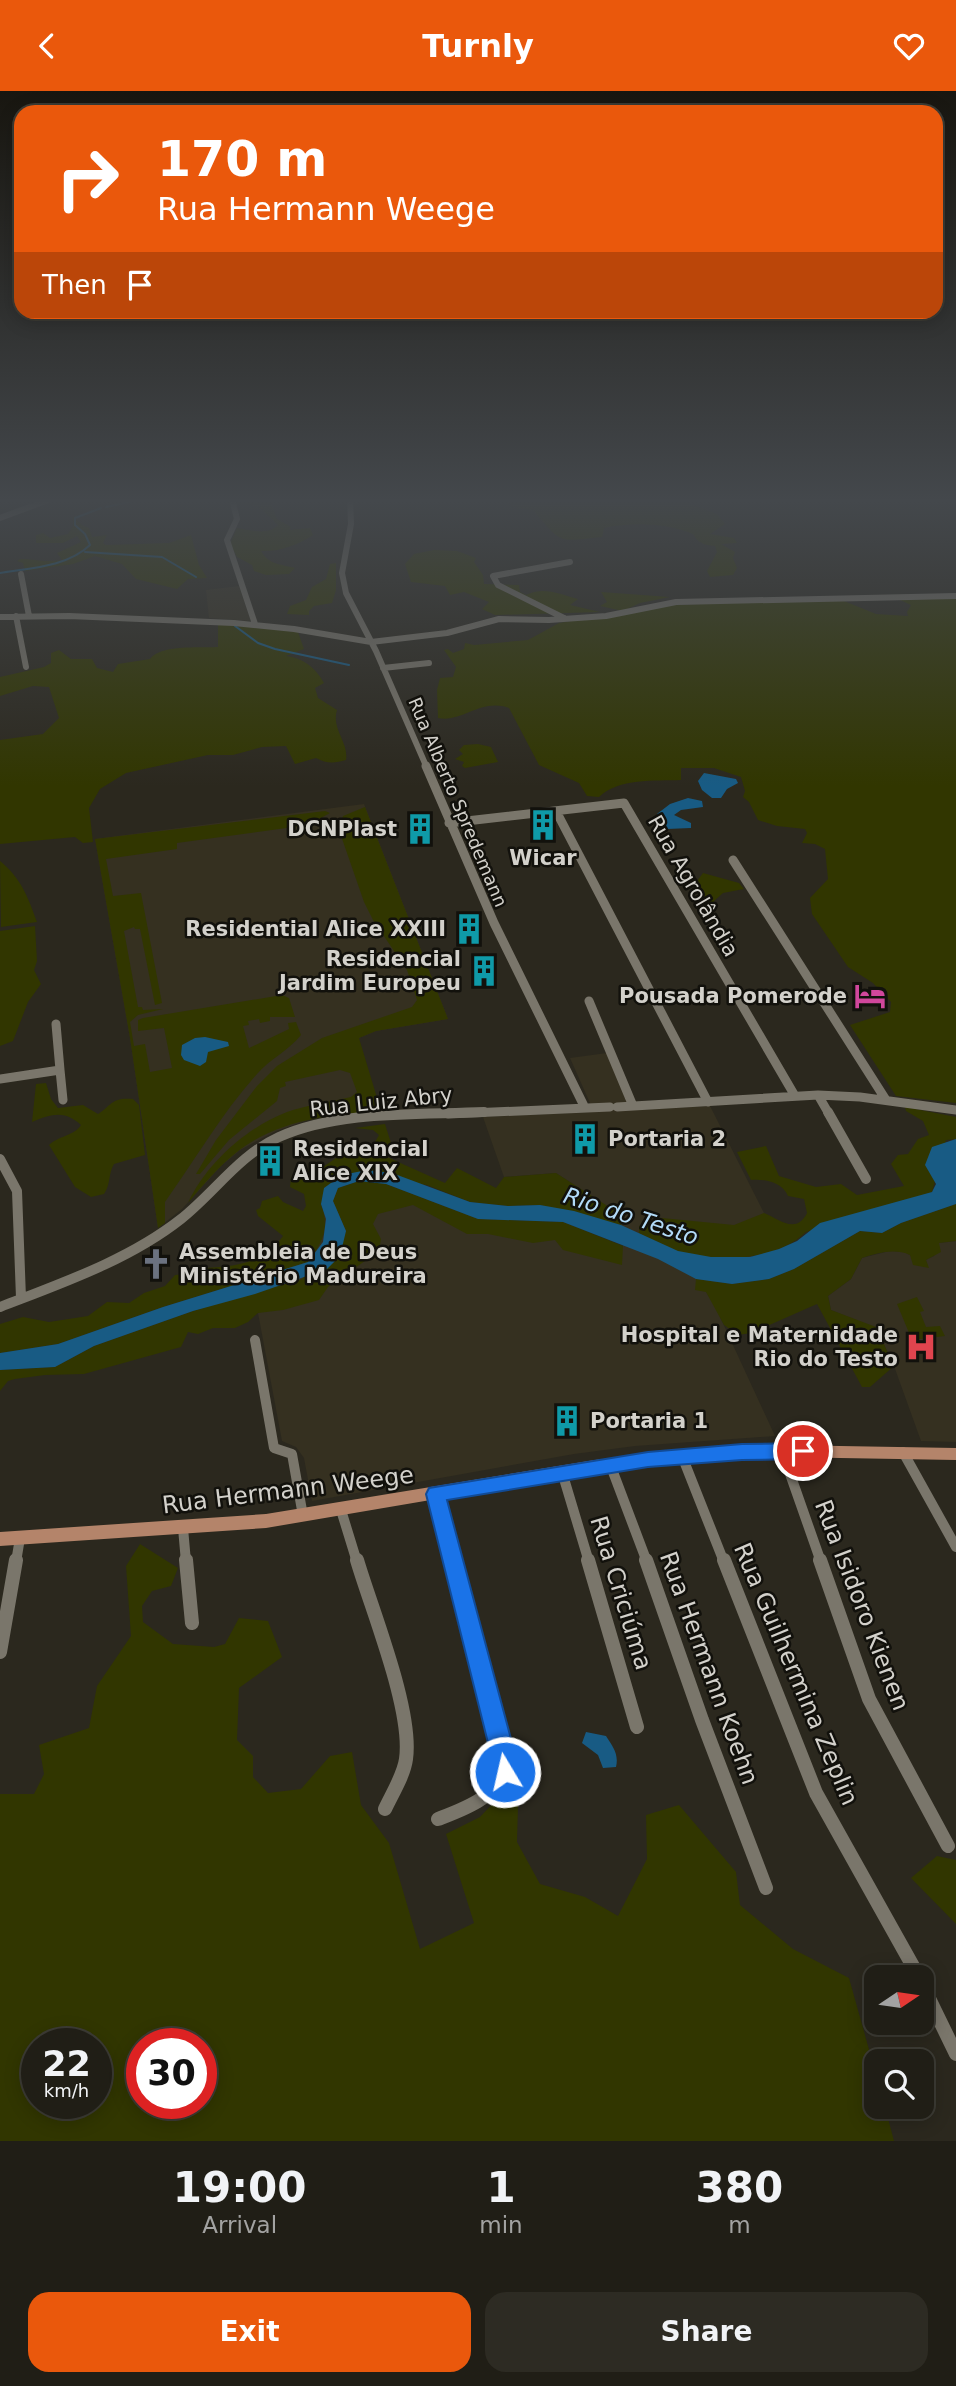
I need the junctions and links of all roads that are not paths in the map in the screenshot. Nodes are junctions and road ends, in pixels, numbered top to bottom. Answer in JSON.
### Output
{"nodes":[{"id":1,"x":25,"y":595,"type":"edge"},
{"id":2,"x":246,"y":595,"type":"edge"},
{"id":3,"x":347,"y":595,"type":"edge"},
{"id":4,"x":517,"y":595,"type":"edge"},
{"id":5,"x":956,"y":596,"type":"edge"},
{"id":6,"x":16,"y":616,"type":"junction"},
{"id":7,"x":29,"y":616,"type":"junction"},
{"id":8,"x":0,"y":617,"type":"edge"},
{"id":9,"x":564,"y":618,"type":"junction"},
{"id":10,"x":256,"y":624,"type":"junction"},
{"id":11,"x":372,"y":642,"type":"junction"},
{"id":12,"x":429,"y":663,"type":"dead end"},
{"id":13,"x":26,"y":667,"type":"dead end"},
{"id":14,"x":383,"y":668,"type":"junction"},
{"id":15,"x":555,"y":811,"type":"junction"},
{"id":16,"x":449,"y":823,"type":"junction"},
{"id":17,"x":733,"y":860,"type":"dead end"},
{"id":18,"x":589,"y":1002,"type":"dead end"},
{"id":19,"x":56,"y":1024,"type":"dead end"},
{"id":20,"x":60,"y":1070,"type":"junction"},
{"id":21,"x":0,"y":1079,"type":"edge"},
{"id":22,"x":818,"y":1095,"type":"junction"},
{"id":23,"x":795,"y":1096,"type":"junction"},
{"id":24,"x":62,"y":1100,"type":"dead end"},
{"id":25,"x":886,"y":1100,"type":"junction"},
{"id":26,"x":708,"y":1101,"type":"junction"},
{"id":27,"x":633,"y":1106,"type":"junction"},
{"id":28,"x":585,"y":1108,"type":"junction"},
{"id":29,"x":956,"y":1110,"type":"edge"},
{"id":30,"x":0,"y":1159,"type":"edge"},
{"id":31,"x":866,"y":1178,"type":"dead end"},
{"id":32,"x":21,"y":1298,"type":"junction"},
{"id":33,"x":0,"y":1307,"type":"edge"},
{"id":34,"x":255,"y":1340,"type":"dead end"},
{"id":35,"x":782,"y":1451,"type":"junction"},
{"id":36,"x":903,"y":1452,"type":"junction"},
{"id":37,"x":956,"y":1454,"type":"edge"},
{"id":38,"x":682,"y":1456,"type":"junction"},
{"id":39,"x":610,"y":1464,"type":"junction"},
{"id":40,"x":562,"y":1472,"type":"junction"},
{"id":41,"x":436,"y":1494,"type":"junction"},
{"id":42,"x":341,"y":1510,"type":"junction"},
{"id":43,"x":303,"y":1516,"type":"junction"},
{"id":44,"x":183,"y":1528,"type":"junction"},
{"id":45,"x":20,"y":1538,"type":"junction"},
{"id":46,"x":0,"y":1539,"type":"edge"},
{"id":47,"x":956,"y":1547,"type":"edge"},
{"id":48,"x":192,"y":1622,"type":"dead end"},
{"id":49,"x":0,"y":1652,"type":"edge"},
{"id":50,"x":637,"y":1727,"type":"dead end"},
{"id":51,"x":385,"y":1809,"type":"dead end"},
{"id":52,"x":438,"y":1819,"type":"dead end"},
{"id":53,"x":948,"y":1846,"type":"dead end"},
{"id":54,"x":766,"y":1888,"type":"dead end"},
{"id":55,"x":912,"y":1965,"type":"edge"},
{"id":56,"x":934,"y":2009,"type":"edge"},
{"id":57,"x":956,"y":2054,"type":"edge"}],
"edges":[{"from":1,"to":7,"type":"street"},
{"from":2,"to":10,"type":"street"},
{"from":3,"to":11,"type":"street","name":"Rua Alberto Spredemann"},
{"from":4,"to":9,"type":"street"},
{"from":5,"to":9,"type":"street"},
{"from":6,"to":7,"type":"street"},
{"from":6,"to":8,"type":"street"},
{"from":6,"to":13,"type":"street"},
{"from":7,"to":10,"type":"street"},
{"from":9,"to":11,"type":"street"},
{"from":10,"to":11,"type":"street"},
{"from":11,"to":14,"type":"street","name":"Rua Alberto Spredemann"},
{"from":12,"to":14,"type":"street"},
{"from":14,"to":16,"type":"street","name":"Rua Alberto Spredemann"},
{"from":15,"to":16,"type":"street"},
{"from":15,"to":23,"type":"street","name":"Rua Agrolândia"},
{"from":15,"to":26,"type":"street"},
{"from":16,"to":28,"type":"street","name":"Rua Alberto Spredemann"},
{"from":17,"to":25,"type":"street"},
{"from":18,"to":27,"type":"street"},
{"from":19,"to":20,"type":"street"},
{"from":20,"to":21,"type":"street"},
{"from":20,"to":24,"type":"street"},
{"from":22,"to":23,"type":"street","name":"Rua Luiz Abry"},
{"from":22,"to":25,"type":"street","name":"Rua Luiz Abry"},
{"from":22,"to":31,"type":"street"},
{"from":23,"to":26,"type":"street","name":"Rua Luiz Abry"},
{"from":25,"to":29,"type":"street","name":"Rua Luiz Abry"},
{"from":26,"to":27,"type":"street","name":"Rua Luiz Abry"},
{"from":27,"to":28,"type":"street","name":"Rua Luiz Abry"},
{"from":28,"to":32,"type":"street","name":"Rua Luiz Abry"},
{"from":30,"to":32,"type":"street"},
{"from":32,"to":33,"type":"street","name":"Rua Luiz Abry"},
{"from":34,"to":43,"type":"street"},
{"from":35,"to":36,"type":"main road","name":"Rua Hermann Weege"},
{"from":35,"to":38,"type":"main road","name":"Rua Hermann Weege"},
{"from":35,"to":53,"type":"street","name":"Rua Isidoro Kienen"},
{"from":36,"to":37,"type":"main road","name":"Rua Hermann Weege"},
{"from":36,"to":47,"type":"street"},
{"from":38,"to":39,"type":"main road","name":"Rua Hermann Weege"},
{"from":38,"to":55,"type":"street","name":"Rua Guilhermina Zeplin"},
{"from":39,"to":40,"type":"main road","name":"Rua Hermann Weege"},
{"from":39,"to":54,"type":"street","name":"Rua Hermann Koehn"},
{"from":40,"to":41,"type":"main road","name":"Rua Hermann Weege"},
{"from":40,"to":50,"type":"street","name":"Rua Criciúma"},
{"from":41,"to":42,"type":"main road","name":"Rua Hermann Weege"},
{"from":41,"to":52,"type":"street"},
{"from":42,"to":43,"type":"main road","name":"Rua Hermann Weege"},
{"from":42,"to":51,"type":"street"},
{"from":43,"to":44,"type":"main road","name":"Rua Hermann Weege"},
{"from":44,"to":45,"type":"main road","name":"Rua Hermann Weege"},
{"from":44,"to":48,"type":"street"},
{"from":45,"to":46,"type":"main road","name":"Rua Hermann Weege"},
{"from":45,"to":49,"type":"street"},
{"from":56,"to":57,"type":"street"}]}
